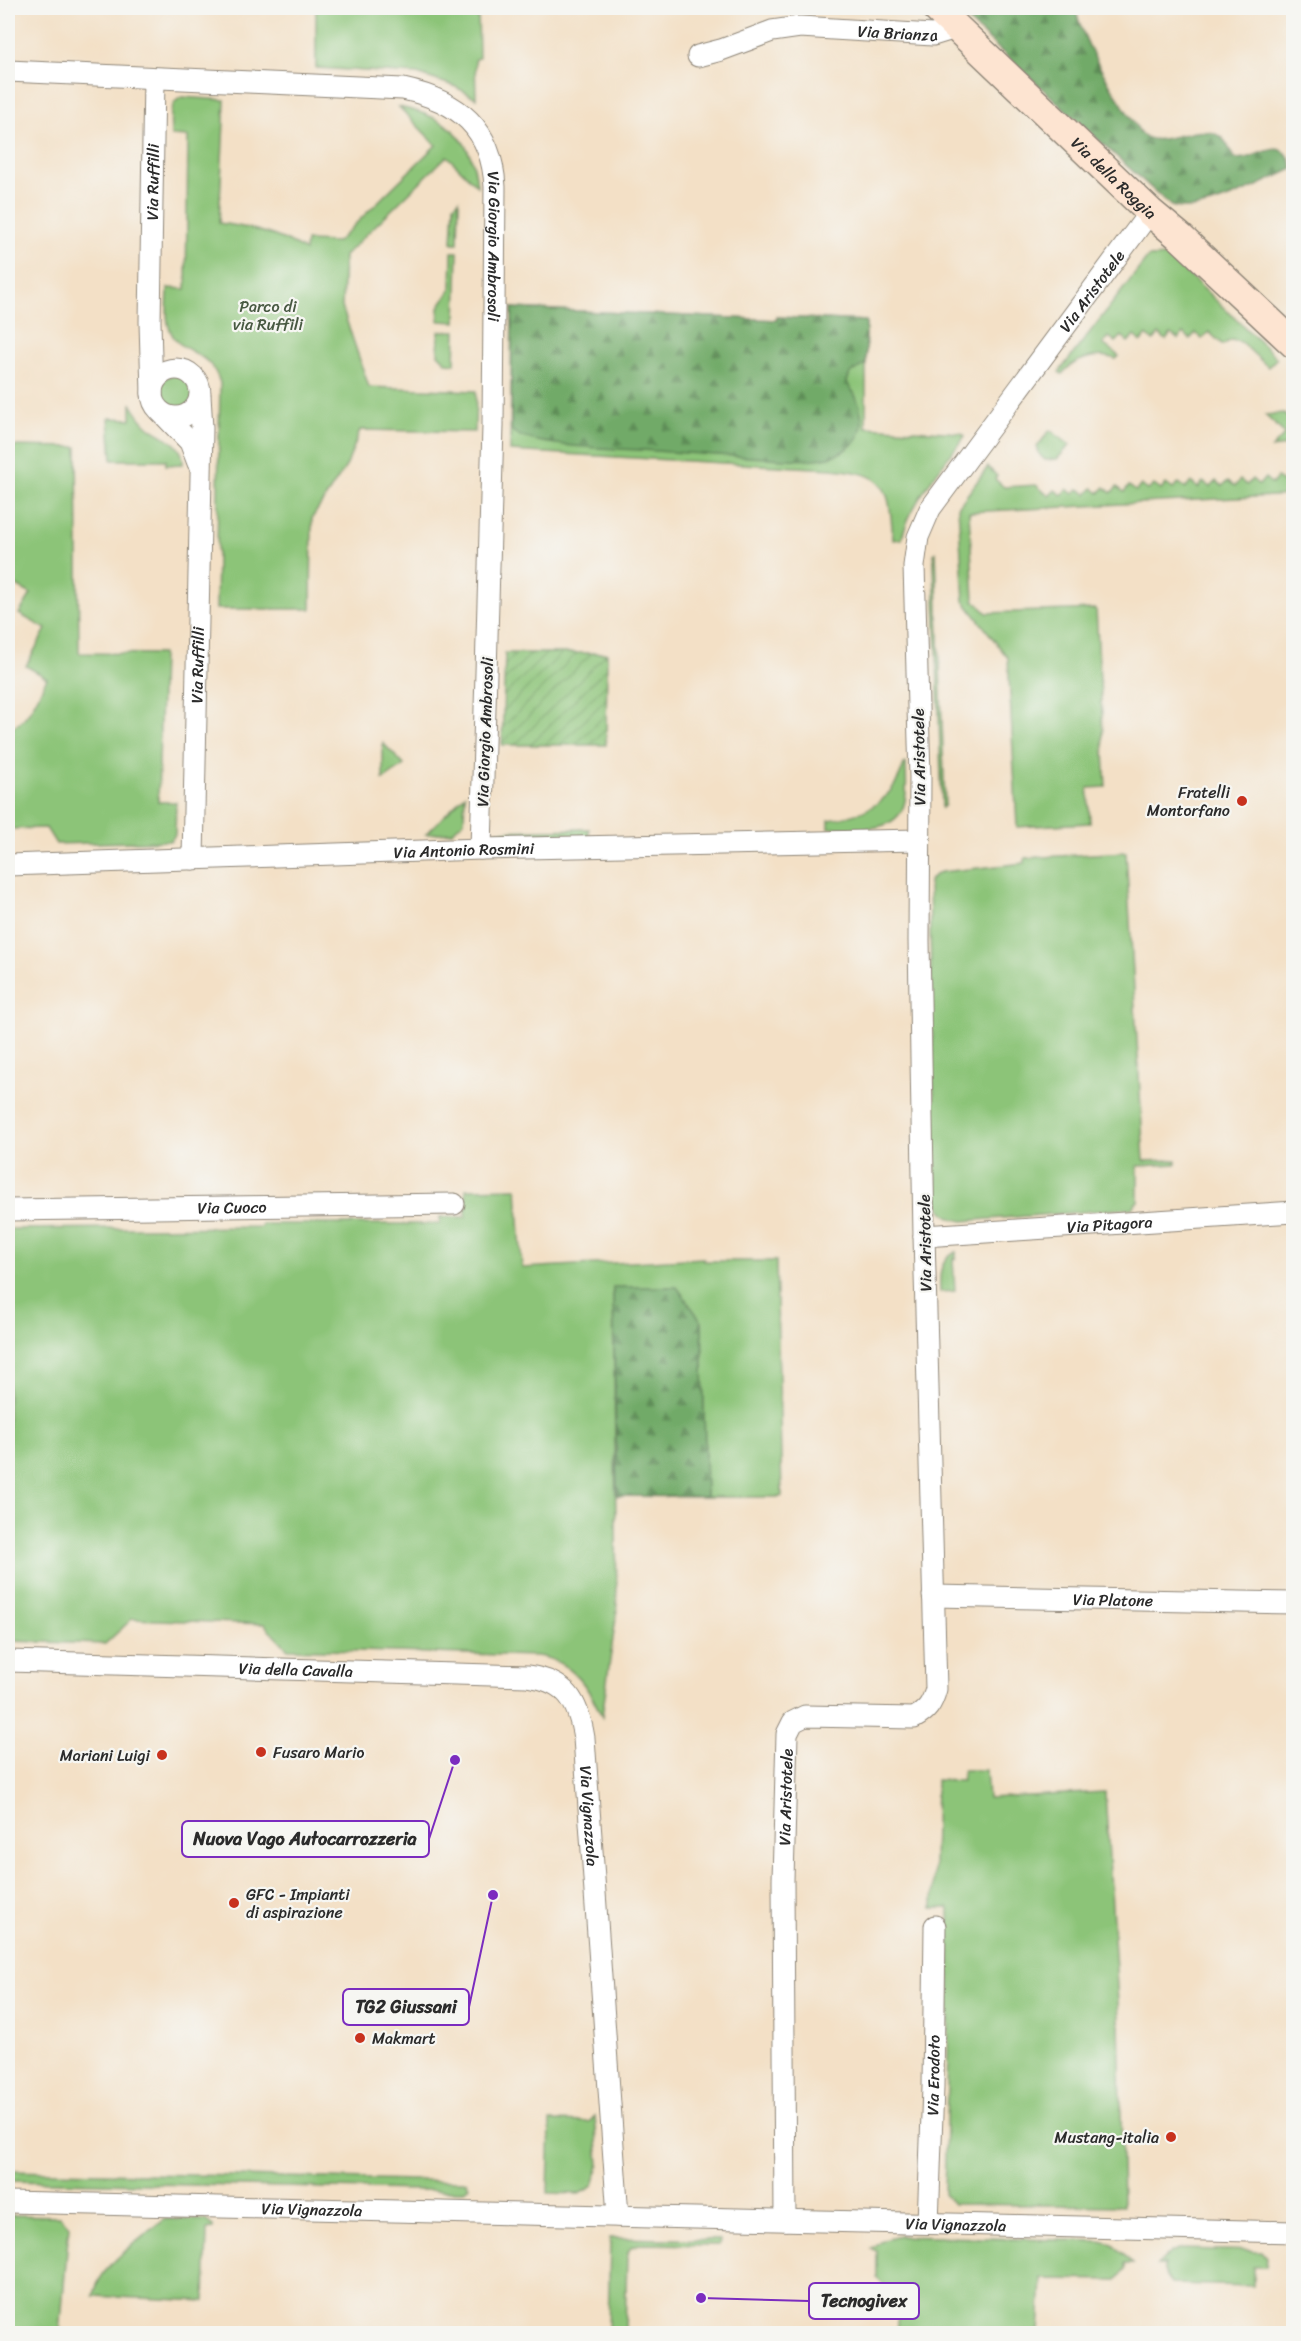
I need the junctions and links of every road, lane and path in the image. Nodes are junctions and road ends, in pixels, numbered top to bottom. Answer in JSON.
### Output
{"nodes":[{"id":1,"x":945,"y":16,"type":"edge"},
{"id":2,"x":698,"y":56,"type":"dead end"},
{"id":3,"x":8,"y":71,"type":"edge"},
{"id":4,"x":154,"y":79,"type":"junction"},
{"id":5,"x":1150,"y":212,"type":"junction"},
{"id":6,"x":150,"y":322,"type":"junction"},
{"id":7,"x":1293,"y":344,"type":"edge"},
{"id":8,"x":192,"y":374,"type":"junction"},
{"id":9,"x":200,"y":396,"type":"junction"},
{"id":10,"x":156,"y":403,"type":"junction"},
{"id":11,"x":200,"y":472,"type":"junction"},
{"id":12,"x":919,"y":840,"type":"junction"},
{"id":13,"x":481,"y":849,"type":"junction"},
{"id":14,"x":193,"y":859,"type":"junction"},
{"id":15,"x":8,"y":865,"type":"edge"},
{"id":16,"x":454,"y":1204,"type":"dead end"},
{"id":17,"x":8,"y":1210,"type":"edge"},
{"id":18,"x":1293,"y":1212,"type":"edge"},
{"id":19,"x":924,"y":1236,"type":"junction"},
{"id":20,"x":933,"y":1596,"type":"junction"},
{"id":21,"x":1293,"y":1603,"type":"edge"},
{"id":22,"x":8,"y":1661,"type":"edge"},
{"id":23,"x":575,"y":1704,"type":"joint"},
{"id":24,"x":935,"y":1926,"type":"dead end"},
{"id":25,"x":8,"y":2202,"type":"edge"},
{"id":26,"x":618,"y":2216,"type":"junction"},
{"id":27,"x":785,"y":2220,"type":"junction"},
{"id":28,"x":928,"y":2223,"type":"junction"},
{"id":29,"x":1293,"y":2232,"type":"edge"}],
"edges":[{"from":1,"to":2,"type":"street","name":"Via Brianza"},
{"from":1,"to":5,"type":"street","name":"Via della Roggia"},
{"from":3,"to":4,"type":"street","name":"Via Giorgio Ambrosoli"},
{"from":4,"to":6,"type":"street","name":"Via Ruffilli"},
{"from":4,"to":13,"type":"street","name":"Via Giorgio Ambrosoli"},
{"from":5,"to":7,"type":"street","name":"Via della Roggia"},
{"from":5,"to":12,"type":"street","name":"Via Aristotele"},
{"from":6,"to":8,"type":"street","name":"Via Ruffilli"},
{"from":6,"to":10,"type":"street","name":"Via Ruffilli"},
{"from":8,"to":9,"type":"street","name":"Via Ruffilli"},
{"from":8,"to":10,"type":"street"},
{"from":9,"to":10,"type":"street"},
{"from":9,"to":11,"type":"street","name":"Via Ruffilli"},
{"from":10,"to":11,"type":"street","name":"Via Ruffilli"},
{"from":11,"to":14,"type":"street","name":"Via Ruffilli"},
{"from":12,"to":13,"type":"street","name":"Via Antonio Rosmini"},
{"from":12,"to":19,"type":"street","name":"Via Aristotele"},
{"from":13,"to":14,"type":"street","name":"Via Antonio Rosmini"},
{"from":14,"to":15,"type":"street","name":"Via Antonio Rosmini"},
{"from":16,"to":17,"type":"street","name":"Via Cuoco"},
{"from":18,"to":19,"type":"street","name":"Via Pitagora"},
{"from":19,"to":20,"type":"street","name":"Via Aristotele"},
{"from":20,"to":21,"type":"street","name":"Via Platone"},
{"from":20,"to":27,"type":"street","name":"Via Aristotele"},
{"from":22,"to":23,"type":"street","name":"Via della Cavalla"},
{"from":23,"to":26,"type":"street","name":"Via Vignazzola"},
{"from":24,"to":28,"type":"street","name":"Via Erodoto"},
{"from":25,"to":26,"type":"street","name":"Via Vignazzola"},
{"from":26,"to":27,"type":"street","name":"Via Vignazzola"},
{"from":27,"to":28,"type":"street","name":"Via Vignazzola"},
{"from":28,"to":29,"type":"street","name":"Via Vignazzola"}]}
